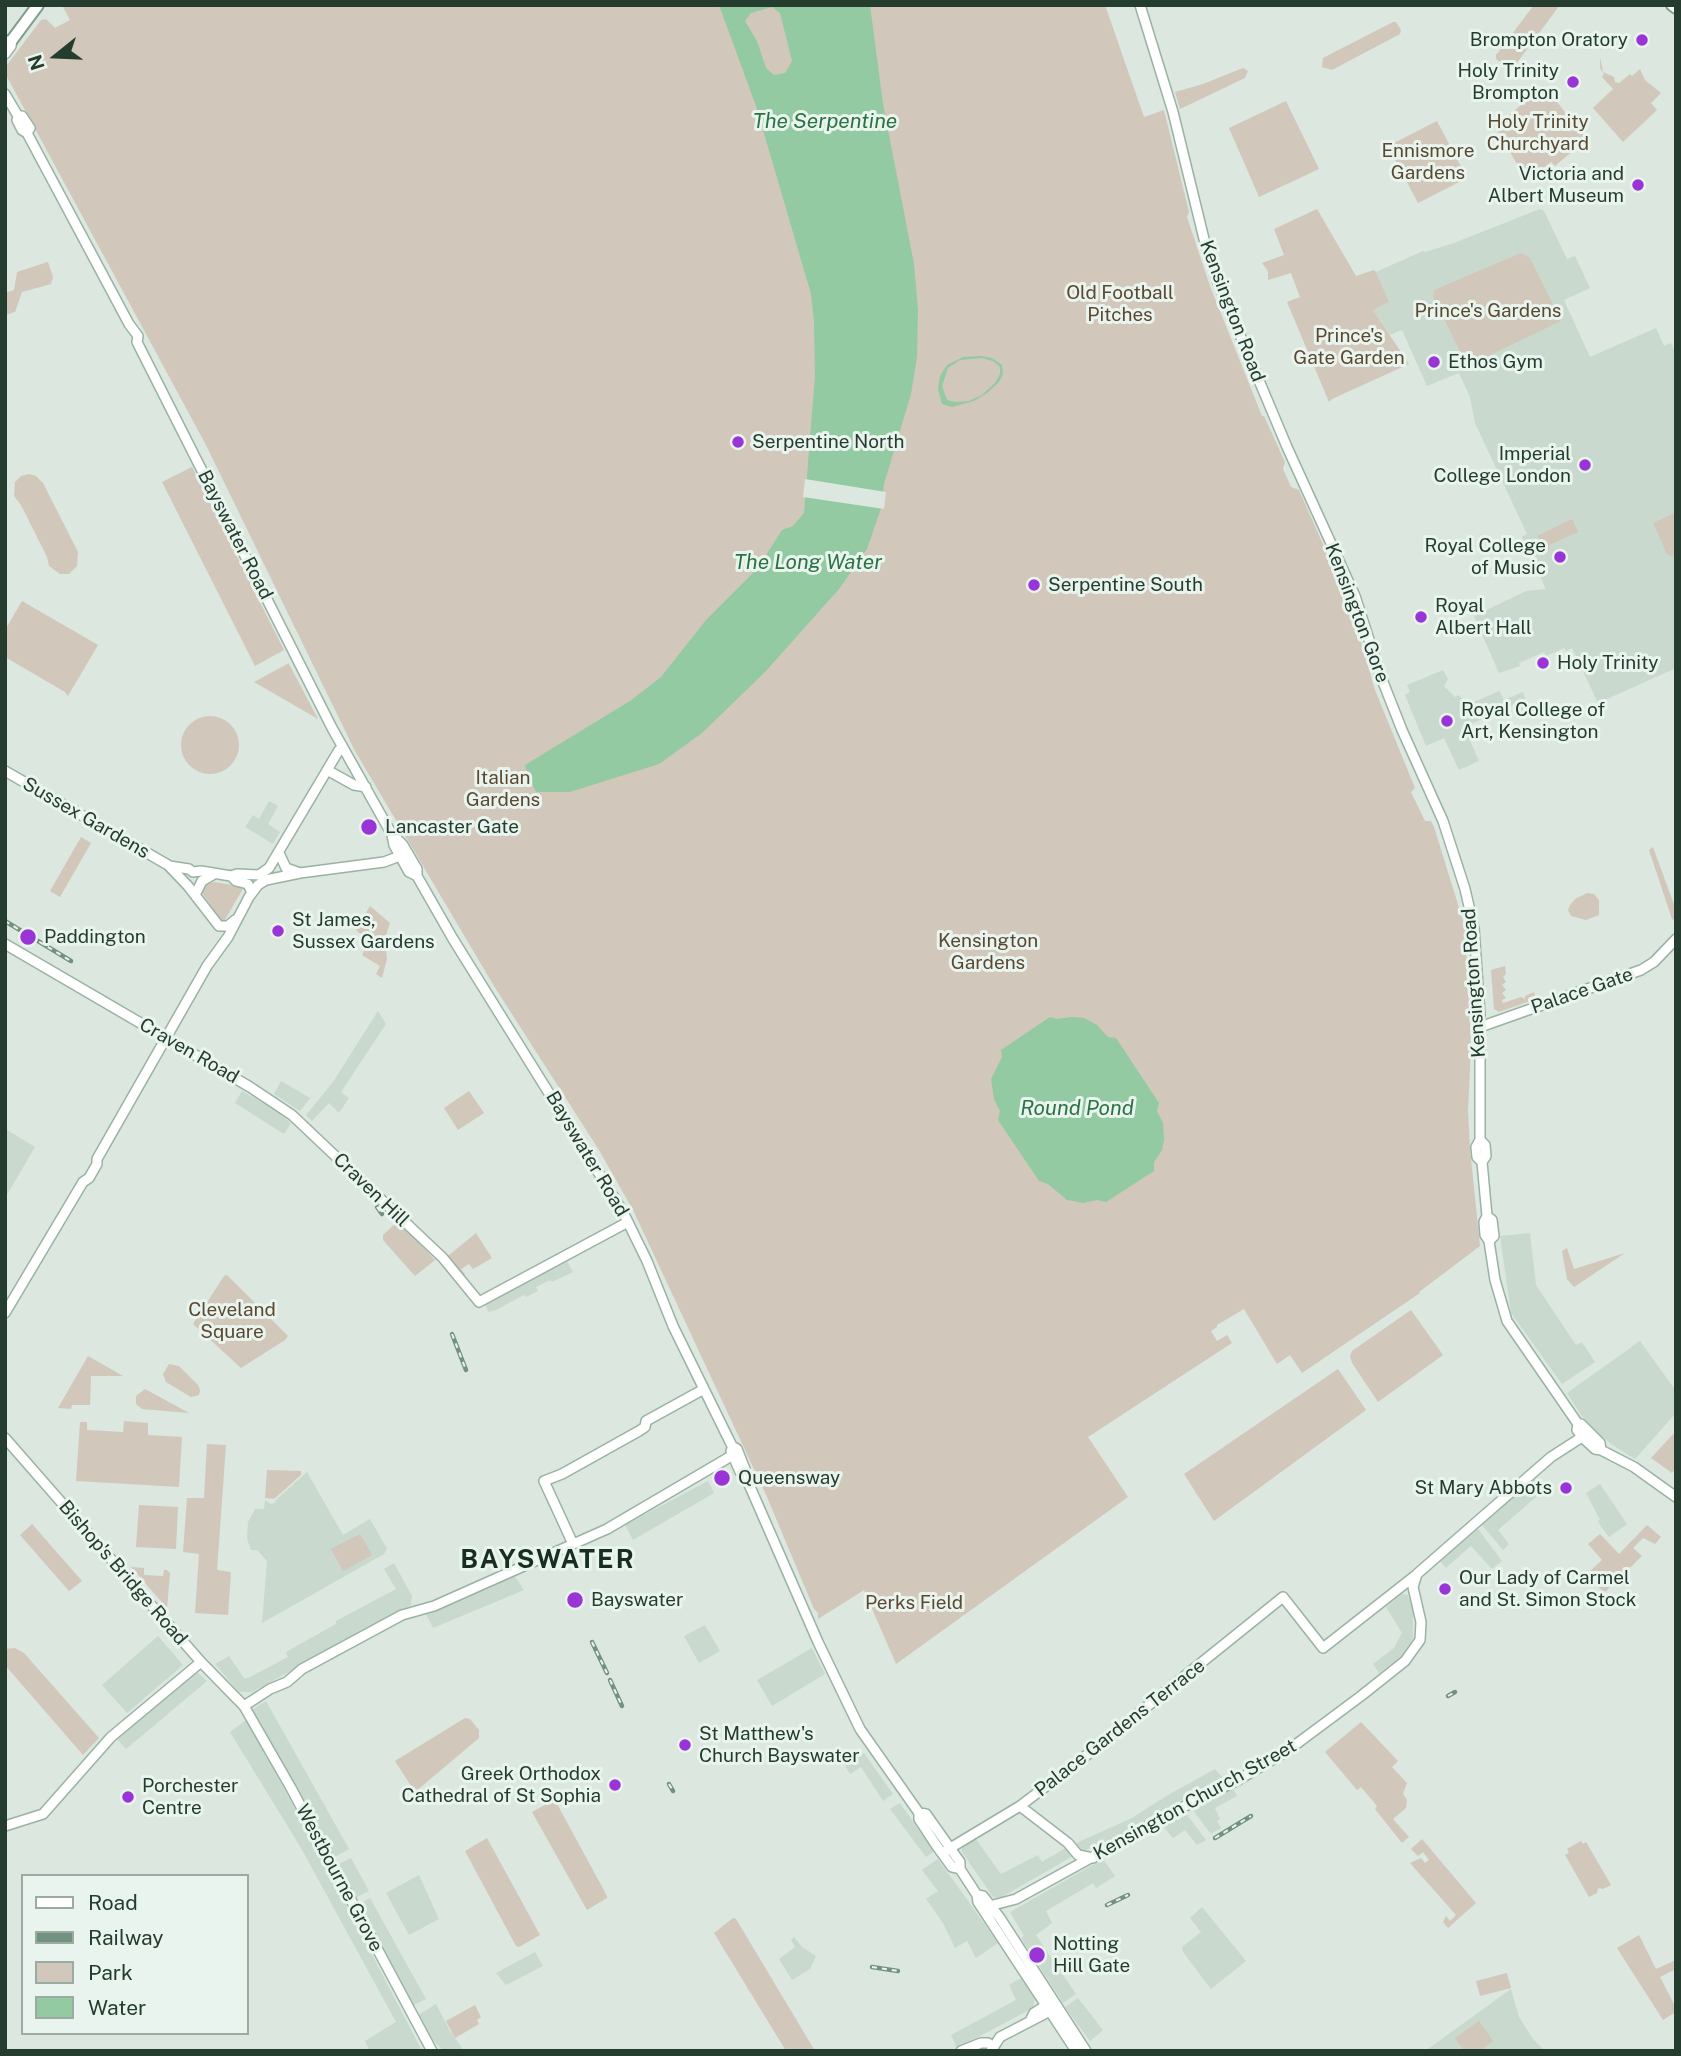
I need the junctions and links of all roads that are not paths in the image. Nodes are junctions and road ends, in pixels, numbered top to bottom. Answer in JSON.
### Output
{"nodes":[{"id":1,"x":38,"y":5,"type":"edge"},
{"id":2,"x":1140,"y":5,"type":"edge"},
{"id":3,"x":8,"y":41,"type":"edge"},
{"id":4,"x":5,"y":54,"type":"edge"},
{"id":5,"x":5,"y":94,"type":"edge"},
{"id":6,"x":1299,"y":473,"type":"joint"},
{"id":7,"x":332,"y":727,"type":"junction"},
{"id":8,"x":339,"y":750,"type":"junction"},
{"id":9,"x":1412,"y":754,"type":"joint"},
{"id":10,"x":348,"y":756,"type":"junction"},
{"id":11,"x":327,"y":769,"type":"junction"},
{"id":12,"x":5,"y":771,"type":"edge"},
{"id":13,"x":366,"y":787,"type":"junction"},
{"id":14,"x":391,"y":834,"type":"junction"},
{"id":15,"x":279,"y":853,"type":"junction"},
{"id":16,"x":400,"y":856,"type":"junction"},
{"id":17,"x":167,"y":866,"type":"junction"},
{"id":18,"x":300,"y":873,"type":"junction"},
{"id":19,"x":214,"y":874,"type":"junction"},
{"id":20,"x":232,"y":876,"type":"junction"},
{"id":21,"x":417,"y":876,"type":"junction"},
{"id":22,"x":252,"y":893,"type":"junction"},
{"id":23,"x":195,"y":895,"type":"junction"},
{"id":24,"x":236,"y":919,"type":"junction"},
{"id":25,"x":224,"y":927,"type":"junction"},
{"id":26,"x":1676,"y":939,"type":"edge"},
{"id":27,"x":5,"y":944,"type":"edge"},
{"id":28,"x":208,"y":962,"type":"junction"},
{"id":29,"x":1480,"y":1027,"type":"junction"},
{"id":30,"x":166,"y":1038,"type":"junction"},
{"id":31,"x":300,"y":1121,"type":"joint"},
{"id":32,"x":628,"y":1222,"type":"junction"},
{"id":33,"x":5,"y":1313,"type":"edge"},
{"id":34,"x":704,"y":1390,"type":"junction"},
{"id":35,"x":1587,"y":1436,"type":"junction"},
{"id":36,"x":5,"y":1438,"type":"edge"},
{"id":37,"x":734,"y":1450,"type":"junction"},
{"id":38,"x":1676,"y":1497,"type":"edge"},
{"id":39,"x":573,"y":1545,"type":"junction"},
{"id":40,"x":1417,"y":1574,"type":"junction"},
{"id":41,"x":201,"y":1662,"type":"junction"},
{"id":42,"x":244,"y":1706,"type":"junction"},
{"id":43,"x":1020,"y":1806,"type":"junction"},
{"id":44,"x":5,"y":1826,"type":"edge"},
{"id":45,"x":945,"y":1850,"type":"junction"},
{"id":46,"x":1078,"y":1855,"type":"junction"},
{"id":47,"x":1093,"y":1858,"type":"junction"},
{"id":48,"x":1070,"y":1869,"type":"junction"},
{"id":49,"x":1016,"y":1899,"type":"junction"},
{"id":50,"x":986,"y":1908,"type":"junction"},
{"id":51,"x":1000,"y":1919,"type":"junction"},
{"id":52,"x":1052,"y":2006,"type":"junction"},
{"id":53,"x":992,"y":2048,"type":"edge"},
{"id":54,"x":432,"y":2051,"type":"edge"},
{"id":55,"x":961,"y":2051,"type":"edge"},
{"id":56,"x":1076,"y":2051,"type":"edge"},
{"id":57,"x":1086,"y":2051,"type":"edge"}],
"edges":[{"from":1,"to":3,"type":"highway"},
{"from":2,"to":6,"type":"main road","name":"Kensington Road"},
{"from":3,"to":4,"type":"main road"},
{"from":5,"to":7,"type":"main road","name":"Bayswater Road"},
{"from":6,"to":9,"type":"main road","name":"Kensington Gore"},
{"from":7,"to":8,"type":"main road","name":"Bayswater Road"},
{"from":7,"to":10,"type":"main road","name":"Bayswater Road"},
{"from":8,"to":10,"type":"main road","name":"Bayswater Road"},
{"from":8,"to":11,"type":"main road","name":"Sussex Gardens"},
{"from":9,"to":29,"type":"main road","name":"Kensington Road"},
{"from":10,"to":13,"type":"main road","name":"Bayswater Road"},
{"from":11,"to":13,"type":"main road"},
{"from":11,"to":15,"type":"main road","name":"Sussex Gardens"},
{"from":12,"to":17,"type":"main road","name":"Sussex Gardens"},
{"from":13,"to":14,"type":"main road","name":"Bayswater Road"},
{"from":14,"to":16,"type":"main road","name":"Bayswater Road"},
{"from":14,"to":21,"type":"main road","name":"Bayswater Road"},
{"from":15,"to":18,"type":"main road"},
{"from":15,"to":20,"type":"main road","name":"Sussex Gardens"},
{"from":16,"to":18,"type":"main road"},
{"from":16,"to":21,"type":"main road","name":"Bayswater Road"},
{"from":17,"to":19,"type":"main road","name":"Sussex Gardens"},
{"from":17,"to":23,"type":"main road","name":"Sussex Gardens"},
{"from":18,"to":22,"type":"main road"},
{"from":19,"to":20,"type":"main road","name":"Sussex Gardens"},
{"from":19,"to":23,"type":"main road"},
{"from":20,"to":22,"type":"main road"},
{"from":21,"to":32,"type":"main road","name":"Bayswater Road"},
{"from":22,"to":24,"type":"main road"},
{"from":23,"to":25,"type":"main road","name":"Sussex Gardens"},
{"from":24,"to":25,"type":"main road"},
{"from":24,"to":28,"type":"main road"},
{"from":25,"to":28,"type":"main road"},
{"from":26,"to":29,"type":"main road","name":"Palace Gate"},
{"from":27,"to":30,"type":"main road","name":"Craven Road"},
{"from":28,"to":30,"type":"main road"},
{"from":29,"to":35,"type":"main road","name":"Kensington Road"},
{"from":30,"to":31,"type":"main road","name":"Craven Road"},
{"from":30,"to":33,"type":"main road"},
{"from":31,"to":32,"type":"main road","name":"Craven Hill"},
{"from":32,"to":34,"type":"main road","name":"Bayswater Road"},
{"from":34,"to":37,"type":"main road","name":"Bayswater Road"},
{"from":34,"to":39,"type":"main road"},
{"from":35,"to":38,"type":"main road"},
{"from":35,"to":40,"type":"main road"},
{"from":36,"to":41,"type":"main road","name":"Bishop's Bridge Road"},
{"from":37,"to":39,"type":"main road"},
{"from":37,"to":45,"type":"main road","name":"Bayswater Road"},
{"from":39,"to":42,"type":"main road"},
{"from":40,"to":43,"type":"main road","name":"Palace Gardens Terrace"},
{"from":40,"to":47,"type":"main road","name":"Kensington Church Street"},
{"from":41,"to":42,"type":"main road","name":"Bishop's Bridge Road"},
{"from":41,"to":44,"type":"main road"},
{"from":42,"to":54,"type":"main road","name":"Westbourne Grove"},
{"from":43,"to":45,"type":"main road","name":"Palace Gardens Terrace"},
{"from":43,"to":46,"type":"main road"},
{"from":45,"to":50,"type":"main road"},
{"from":46,"to":47,"type":"main road"},
{"from":46,"to":48,"type":"main road","name":"Kensington Church Street"},
{"from":47,"to":48,"type":"main road","name":"Kensington Church Street"},
{"from":48,"to":49,"type":"main road","name":"Kensington Church Street"},
{"from":49,"to":50,"type":"main road","name":"Kensington Church Street"},
{"from":49,"to":51,"type":"main road"},
{"from":50,"to":51,"type":"main road"},
{"from":50,"to":52,"type":"main road"},
{"from":51,"to":52,"type":"main road"},
{"from":52,"to":53,"type":"main road"},
{"from":52,"to":56,"type":"main road"},
{"from":52,"to":57,"type":"main road"},
{"from":53,"to":55,"type":"main road"}]}
